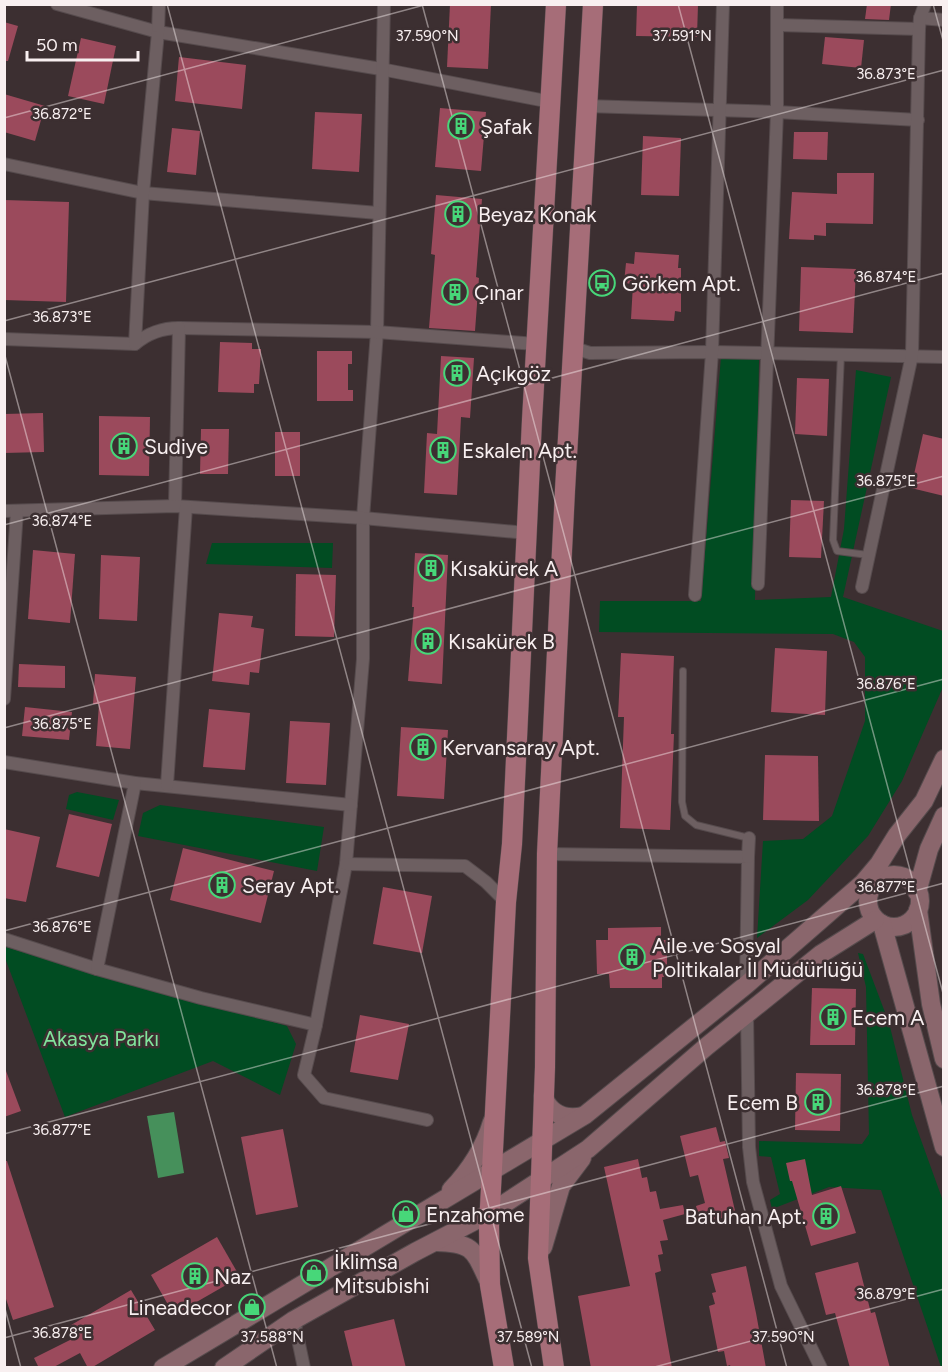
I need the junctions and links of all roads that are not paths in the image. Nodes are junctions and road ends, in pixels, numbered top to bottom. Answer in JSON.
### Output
{"nodes":[{"id":1,"x":57,"y":4,"type":"edge"},
{"id":2,"x":159,"y":4,"type":"edge"},
{"id":3,"x":384,"y":4,"type":"edge"},
{"id":4,"x":556,"y":4,"type":"edge"},
{"id":5,"x":593,"y":4,"type":"edge"},
{"id":6,"x":723,"y":4,"type":"edge"},
{"id":7,"x":777,"y":4,"type":"edge"},
{"id":8,"x":925,"y":4,"type":"edge"},
{"id":9,"x":944,"y":20,"type":"edge"},
{"id":10,"x":920,"y":24,"type":"junction"},
{"id":11,"x":777,"y":25,"type":"junction"},
{"id":12,"x":158,"y":32,"type":"junction"},
{"id":13,"x":381,"y":69,"type":"junction"},
{"id":14,"x":551,"y":102,"type":"junction"},
{"id":15,"x":586,"y":105,"type":"junction"},
{"id":16,"x":719,"y":110,"type":"junction"},
{"id":17,"x":777,"y":112,"type":"junction"},
{"id":18,"x":918,"y":120,"type":"junction"},
{"id":19,"x":4,"y":164,"type":"edge"},
{"id":20,"x":143,"y":193,"type":"junction"},
{"id":21,"x":378,"y":213,"type":"junction"},
{"id":22,"x":179,"y":328,"type":"junction"},
{"id":23,"x":377,"y":332,"type":"junction"},
{"id":24,"x":4,"y":339,"type":"edge"},
{"id":25,"x":135,"y":344,"type":"junction"},
{"id":26,"x":536,"y":344,"type":"junction"},
{"id":27,"x":574,"y":348,"type":"junction"},
{"id":28,"x":712,"y":352,"type":"junction"},
{"id":29,"x":767,"y":354,"type":"junction"},
{"id":30,"x":841,"y":354,"type":"junction"},
{"id":31,"x":912,"y":354,"type":"junction"},
{"id":32,"x":944,"y":357,"type":"edge"},
{"id":33,"x":180,"y":506,"type":"junction"},
{"id":34,"x":11,"y":511,"type":"edge"},
{"id":35,"x":363,"y":518,"type":"junction"},
{"id":36,"x":526,"y":533,"type":"junction"},
{"id":37,"x":869,"y":555,"type":"junction"},
{"id":38,"x":758,"y":584,"type":"dead end"},
{"id":39,"x":862,"y":587,"type":"dead end"},
{"id":40,"x":695,"y":595,"type":"dead end"},
{"id":41,"x":683,"y":671,"type":"dead end"},
{"id":42,"x":4,"y":699,"type":"edge"},
{"id":43,"x":944,"y":759,"type":"edge"},
{"id":44,"x":4,"y":762,"type":"edge"},
{"id":45,"x":135,"y":783,"type":"junction"},
{"id":46,"x":167,"y":785,"type":"junction"},
{"id":47,"x":351,"y":805,"type":"junction"},
{"id":48,"x":944,"y":816,"type":"edge"},
{"id":49,"x":749,"y":838,"type":"joint"},
{"id":50,"x":547,"y":855,"type":"junction"},
{"id":51,"x":748,"y":857,"type":"junction"},
{"id":52,"x":346,"y":864,"type":"junction"},
{"id":53,"x":879,"y":864,"type":"junction"},
{"id":54,"x":873,"y":886,"type":"junction"},
{"id":55,"x":917,"y":891,"type":"junction"},
{"id":56,"x":506,"y":902,"type":"junction"},
{"id":57,"x":918,"y":910,"type":"junction"},
{"id":58,"x":879,"y":922,"type":"junction"},
{"id":59,"x":4,"y":939,"type":"edge"},
{"id":60,"x":97,"y":969,"type":"junction"},
{"id":61,"x":747,"y":985,"type":"junction"},
{"id":62,"x":747,"y":1014,"type":"junction"},
{"id":63,"x":316,"y":1025,"type":"junction"},
{"id":64,"x":944,"y":1059,"type":"edge"},
{"id":65,"x":543,"y":1096,"type":"junction"},
{"id":66,"x":495,"y":1102,"type":"junction"},
{"id":67,"x":585,"y":1115,"type":"junction"},
{"id":68,"x":427,"y":1120,"type":"dead end"},
{"id":69,"x":542,"y":1143,"type":"junction"},
{"id":70,"x":944,"y":1147,"type":"edge"},
{"id":71,"x":588,"y":1149,"type":"junction"},
{"id":72,"x":492,"y":1172,"type":"junction"},
{"id":73,"x":540,"y":1179,"type":"junction"},
{"id":74,"x":437,"y":1204,"type":"junction"},
{"id":75,"x":490,"y":1213,"type":"junction"},
{"id":76,"x":434,"y":1242,"type":"junction"},
{"id":77,"x":541,"y":1273,"type":"junction"},
{"id":78,"x":490,"y":1285,"type":"junction"},
{"id":79,"x":294,"y":1320,"type":"junction"},
{"id":80,"x":163,"y":1368,"type":"edge"},
{"id":81,"x":224,"y":1368,"type":"edge"},
{"id":82,"x":304,"y":1368,"type":"edge"},
{"id":83,"x":504,"y":1368,"type":"edge"},
{"id":84,"x":554,"y":1368,"type":"edge"},
{"id":85,"x":821,"y":1368,"type":"edge"}],
"edges":[{"from":1,"to":12,"type":"street"},
{"from":2,"to":12,"type":"street"},
{"from":3,"to":13,"type":"street"},
{"from":4,"to":14,"type":"main road"},
{"from":5,"to":15,"type":"main road"},
{"from":6,"to":16,"type":"street"},
{"from":7,"to":11,"type":"street"},
{"from":8,"to":10,"type":"street"},
{"from":9,"to":10,"type":"street"},
{"from":10,"to":11,"type":"street"},
{"from":10,"to":18,"type":"street"},
{"from":11,"to":17,"type":"street"},
{"from":12,"to":13,"type":"street"},
{"from":12,"to":20,"type":"street"},
{"from":13,"to":14,"type":"street"},
{"from":13,"to":21,"type":"street"},
{"from":14,"to":26,"type":"main road"},
{"from":15,"to":16,"type":"street"},
{"from":15,"to":27,"type":"main road"},
{"from":16,"to":17,"type":"street"},
{"from":16,"to":28,"type":"street"},
{"from":17,"to":18,"type":"street"},
{"from":17,"to":29,"type":"street"},
{"from":18,"to":31,"type":"street"},
{"from":19,"to":20,"type":"street"},
{"from":20,"to":21,"type":"street"},
{"from":20,"to":25,"type":"street"},
{"from":21,"to":23,"type":"street"},
{"from":22,"to":23,"type":"street"},
{"from":22,"to":25,"type":"street"},
{"from":22,"to":33,"type":"street"},
{"from":23,"to":26,"type":"street"},
{"from":23,"to":35,"type":"street"},
{"from":24,"to":25,"type":"street"},
{"from":26,"to":36,"type":"main road"},
{"from":27,"to":28,"type":"street"},
{"from":27,"to":50,"type":"main road"},
{"from":28,"to":29,"type":"street"},
{"from":28,"to":40,"type":"street"},
{"from":29,"to":30,"type":"street"},
{"from":29,"to":38,"type":"street"},
{"from":30,"to":31,"type":"street"},
{"from":30,"to":37,"type":"lane"},
{"from":31,"to":32,"type":"street"},
{"from":31,"to":37,"type":"street"},
{"from":33,"to":34,"type":"street"},
{"from":33,"to":35,"type":"street"},
{"from":33,"to":46,"type":"street"},
{"from":34,"to":42,"type":"street"},
{"from":35,"to":36,"type":"street"},
{"from":35,"to":47,"type":"street"},
{"from":36,"to":56,"type":"main road"},
{"from":37,"to":39,"type":"street"},
{"from":41,"to":49,"type":"lane"},
{"from":43,"to":53,"type":"street"},
{"from":44,"to":45,"type":"street"},
{"from":45,"to":46,"type":"street"},
{"from":45,"to":60,"type":"street"},
{"from":46,"to":47,"type":"street"},
{"from":47,"to":52,"type":"street"},
{"from":48,"to":55,"type":"street"},
{"from":49,"to":51,"type":"street"},
{"from":50,"to":51,"type":"street"},
{"from":50,"to":65,"type":"main road"},
{"from":51,"to":61,"type":"street"},
{"from":52,"to":56,"type":"street"},
{"from":52,"to":63,"type":"street"},
{"from":53,"to":54,"type":"street"},
{"from":53,"to":61,"type":"street"},
{"from":54,"to":55,"type":"street"},
{"from":54,"to":58,"type":"street"},
{"from":55,"to":57,"type":"street"},
{"from":56,"to":66,"type":"main road"},
{"from":57,"to":58,"type":"street"},
{"from":57,"to":64,"type":"street"},
{"from":58,"to":62,"type":"street"},
{"from":58,"to":70,"type":"street"},
{"from":59,"to":60,"type":"street"},
{"from":60,"to":63,"type":"street"},
{"from":61,"to":67,"type":"street"},
{"from":62,"to":71,"type":"street"},
{"from":62,"to":85,"type":"street"},
{"from":63,"to":68,"type":"street"},
{"from":65,"to":67,"type":"street"},
{"from":65,"to":69,"type":"main road"},
{"from":66,"to":72,"type":"main road"},
{"from":66,"to":74,"type":"street"},
{"from":67,"to":69,"type":"street"},
{"from":69,"to":72,"type":"street"},
{"from":69,"to":73,"type":"main road"},
{"from":71,"to":73,"type":"street"},
{"from":71,"to":77,"type":"street"},
{"from":72,"to":74,"type":"street"},
{"from":72,"to":75,"type":"main road"},
{"from":73,"to":75,"type":"street"},
{"from":73,"to":77,"type":"main road"},
{"from":74,"to":80,"type":"street"},
{"from":75,"to":76,"type":"street"},
{"from":75,"to":78,"type":"main road"},
{"from":76,"to":78,"type":"street"},
{"from":76,"to":79,"type":"street"},
{"from":77,"to":84,"type":"main road"},
{"from":78,"to":83,"type":"main road"},
{"from":79,"to":81,"type":"street"},
{"from":79,"to":82,"type":"street"}]}
